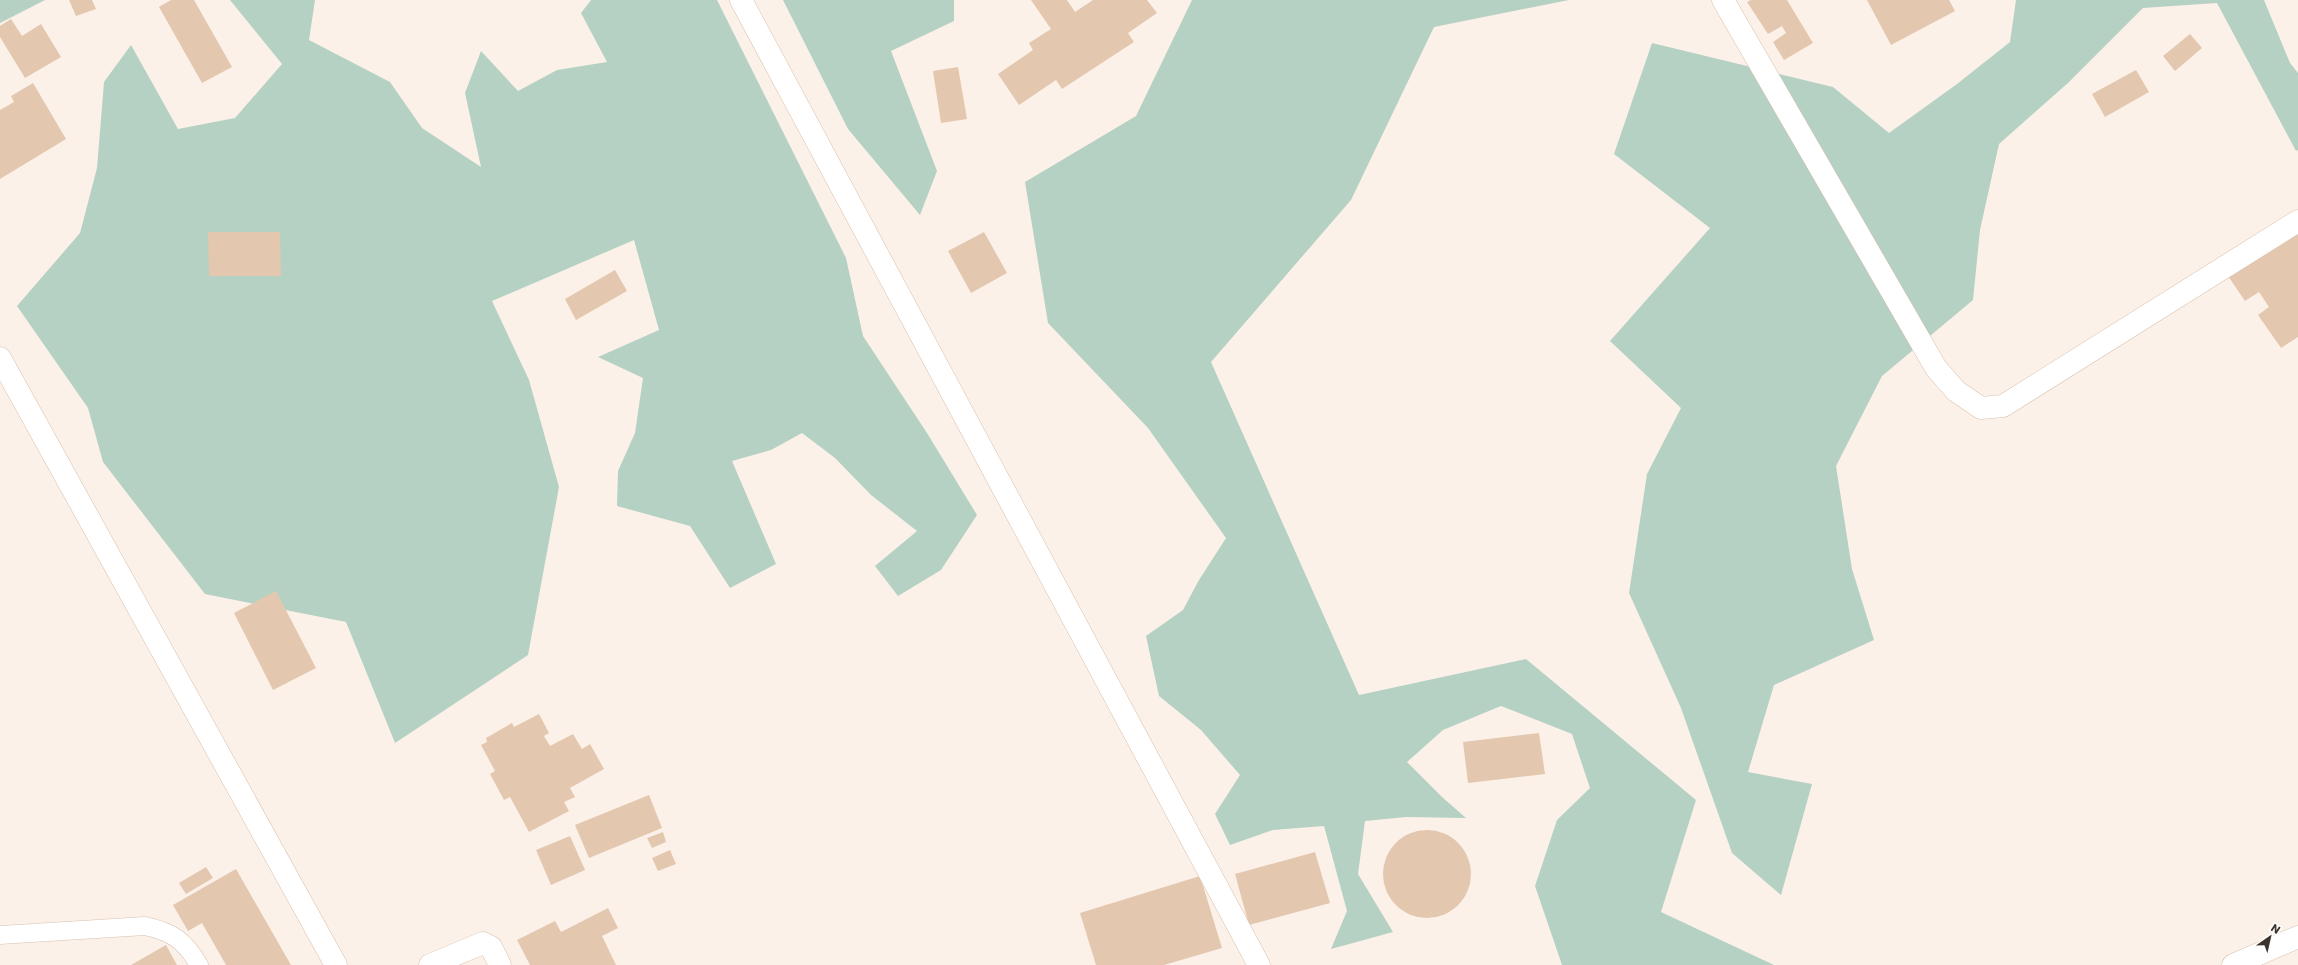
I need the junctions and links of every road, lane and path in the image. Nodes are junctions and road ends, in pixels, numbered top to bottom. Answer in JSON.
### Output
{"nodes":[{"id":1,"x":741,"y":0,"type":"edge"},
{"id":2,"x":1723,"y":0,"type":"edge"},
{"id":3,"x":2298,"y":221,"type":"edge"},
{"id":4,"x":0,"y":358,"type":"edge"},
{"id":5,"x":0,"y":935,"type":"edge"},
{"id":6,"x":2298,"y":937,"type":"edge"},
{"id":7,"x":199,"y":965,"type":"edge"},
{"id":8,"x":336,"y":965,"type":"edge"},
{"id":9,"x":430,"y":965,"type":"edge"},
{"id":10,"x":500,"y":965,"type":"edge"},
{"id":11,"x":1259,"y":965,"type":"edge"},
{"id":12,"x":2233,"y":965,"type":"edge"}],
"edges":[{"from":1,"to":11,"type":"street"},
{"from":2,"to":3,"type":"street"},
{"from":4,"to":8,"type":"street"},
{"from":5,"to":7,"type":"lane"},
{"from":6,"to":12,"type":"street"},
{"from":9,"to":10,"type":"street"}]}
